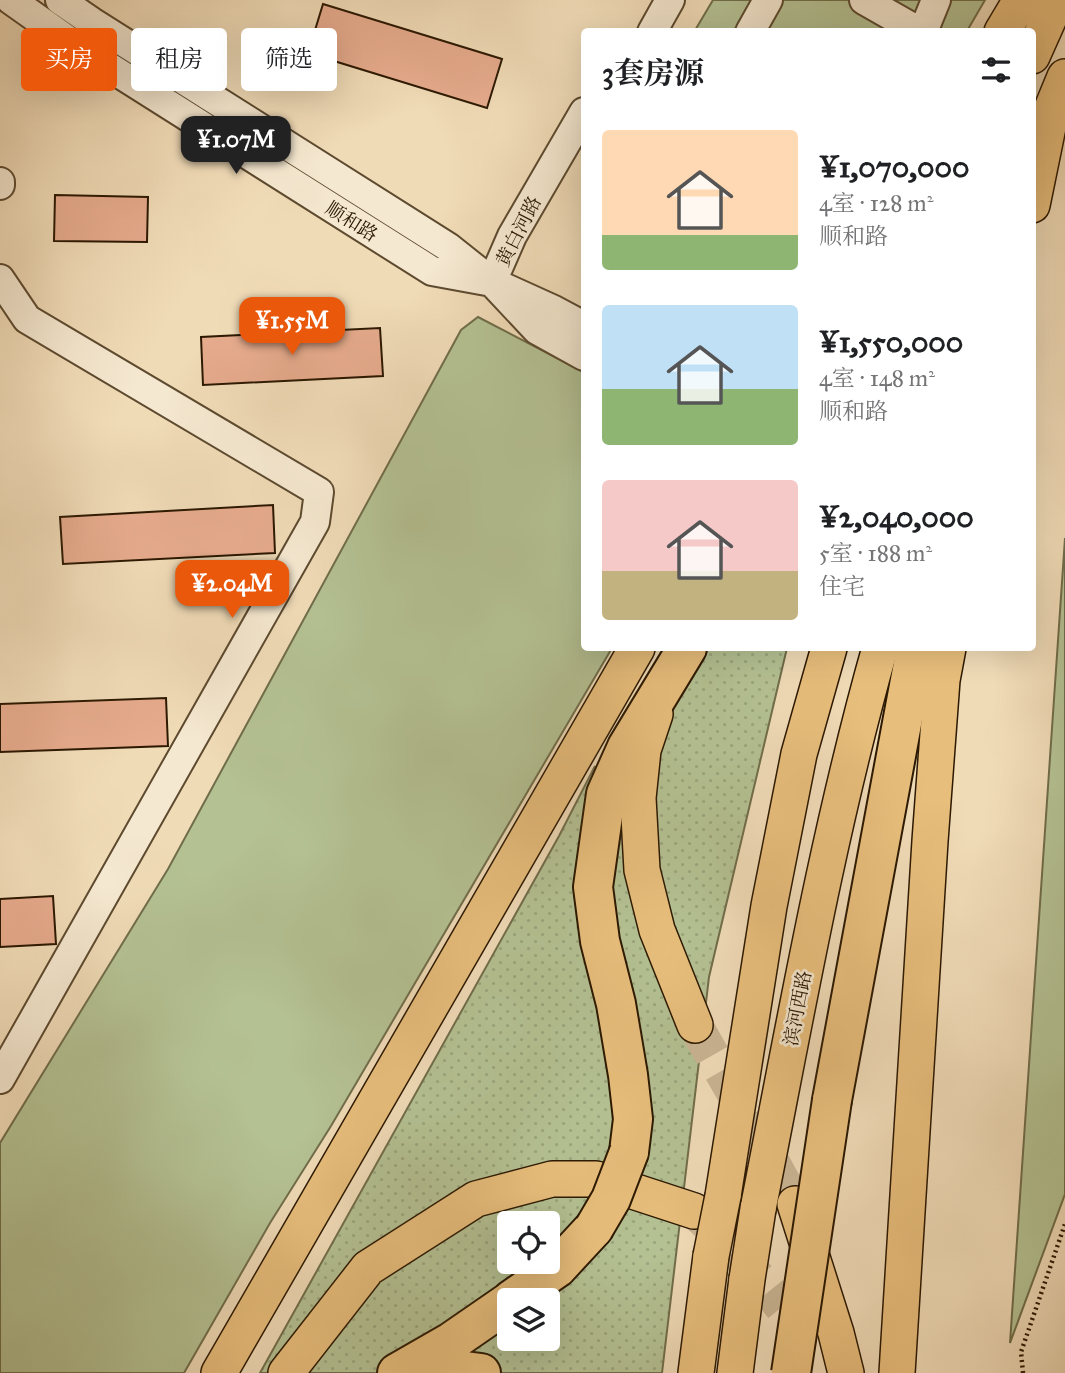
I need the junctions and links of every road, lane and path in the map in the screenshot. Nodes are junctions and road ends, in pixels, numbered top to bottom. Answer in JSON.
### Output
{"nodes":[{"id":1,"x":11,"y":0,"type":"edge"},
{"id":2,"x":60,"y":0,"type":"edge"},
{"id":3,"x":649,"y":0,"type":"edge"},
{"id":4,"x":670,"y":0,"type":"edge"},
{"id":5,"x":768,"y":0,"type":"edge"},
{"id":6,"x":864,"y":0,"type":"edge"},
{"id":7,"x":936,"y":0,"type":"edge"},
{"id":8,"x":1021,"y":0,"type":"edge"},
{"id":9,"x":1057,"y":0,"type":"edge"},
{"id":10,"x":633,"y":28,"type":"edge"},
{"id":11,"x":654,"y":28,"type":"edge"},
{"id":12,"x":752,"y":28,"type":"edge"},
{"id":13,"x":915,"y":28,"type":"edge"},
{"id":14,"x":924,"y":28,"type":"edge"},
{"id":15,"x":1004,"y":28,"type":"edge"},
{"id":16,"x":1036,"y":48,"type":"edge"},
{"id":17,"x":1065,"y":77,"type":"edge"},
{"id":18,"x":1051,"y":112,"type":"junction"},
{"id":19,"x":581,"y":117,"type":"edge"},
{"id":20,"x":1036,"y":150,"type":"edge"},
{"id":21,"x":581,"y":153,"type":"edge"},
{"id":22,"x":1036,"y":185,"type":"edge"},
{"id":23,"x":0,"y":279,"type":"edge"},
{"id":24,"x":492,"y":282,"type":"junction"},
{"id":25,"x":581,"y":324,"type":"edge"},
{"id":26,"x":581,"y":354,"type":"edge"},
{"id":27,"x":635,"y":651,"type":"edge"},
{"id":28,"x":685,"y":651,"type":"edge"},
{"id":29,"x":813,"y":651,"type":"edge"},
{"id":30,"x":828,"y":651,"type":"edge"},
{"id":31,"x":879,"y":651,"type":"edge"},
{"id":32,"x":915,"y":651,"type":"edge"},
{"id":33,"x":947,"y":651,"type":"edge"},
{"id":34,"x":665,"y":684,"type":"junction"},
{"id":35,"x":799,"y":754,"type":"junction"},
{"id":36,"x":695,"y":1025,"type":"tunnel mouth"},
{"id":37,"x":0,"y":1079,"type":"edge"},
{"id":38,"x":709,"y":1204,"type":"junction"},
{"id":39,"x":795,"y":1204,"type":"tunnel mouth"},
{"id":40,"x":1065,"y":1224,"type":"edge"},
{"id":41,"x":529,"y":1288,"type":"edge"},
{"id":42,"x":782,"y":1307,"type":"tunnel mouth"},
{"id":43,"x":497,"y":1310,"type":"edge"},
{"id":44,"x":219,"y":1373,"type":"edge"},
{"id":45,"x":286,"y":1373,"type":"edge"},
{"id":46,"x":397,"y":1373,"type":"edge"},
{"id":47,"x":416,"y":1373,"type":"edge"},
{"id":48,"x":481,"y":1373,"type":"edge"},
{"id":49,"x":696,"y":1373,"type":"edge"},
{"id":50,"x":735,"y":1373,"type":"edge"},
{"id":51,"x":791,"y":1373,"type":"edge"},
{"id":52,"x":809,"y":1373,"type":"edge"},
{"id":53,"x":846,"y":1373,"type":"edge"},
{"id":54,"x":897,"y":1373,"type":"edge"},
{"id":55,"x":1023,"y":1373,"type":"edge"}],
"edges":[{"from":1,"to":24,"type":"street","name":"顺和路"},
{"from":2,"to":24,"type":"street","name":"顺和路"},
{"from":3,"to":10,"type":"street"},
{"from":4,"to":11,"type":"street"},
{"from":5,"to":12,"type":"street"},
{"from":6,"to":13,"type":"street"},
{"from":7,"to":14,"type":"street"},
{"from":8,"to":15,"type":"main road"},
{"from":9,"to":16,"type":"main road"},
{"from":17,"to":18,"type":"main road"},
{"from":18,"to":20,"type":"main road"},
{"from":18,"to":22,"type":"main road"},
{"from":19,"to":24,"type":"street","name":"黄白河路"},
{"from":21,"to":24,"type":"street","name":"黄白河路"},
{"from":23,"to":37,"type":"street"},
{"from":24,"to":25,"type":"street","name":"顺和路"},
{"from":24,"to":26,"type":"street","name":"顺和路"},
{"from":27,"to":44,"type":"main road"},
{"from":28,"to":34,"type":"highway"},
{"from":29,"to":35,"type":"main road"},
{"from":30,"to":35,"type":"main road"},
{"from":31,"to":50,"type":"main road","name":"滨河西路","bridge":true},
{"from":32,"to":51,"type":"highway","bridge":true},
{"from":33,"to":54,"type":"main road"},
{"from":34,"to":36,"type":"main road"},
{"from":34,"to":41,"type":"highway","bridge":true},
{"from":35,"to":38,"type":"main road"},
{"from":38,"to":45,"type":"main road"},
{"from":38,"to":49,"type":"main road","bridge":true},
{"from":39,"to":53,"type":"main road"},
{"from":40,"to":55,"type":"path"},
{"from":42,"to":52,"type":"main road"},
{"from":43,"to":46,"type":"highway"},
{"from":47,"to":48,"type":"highway"}]}
